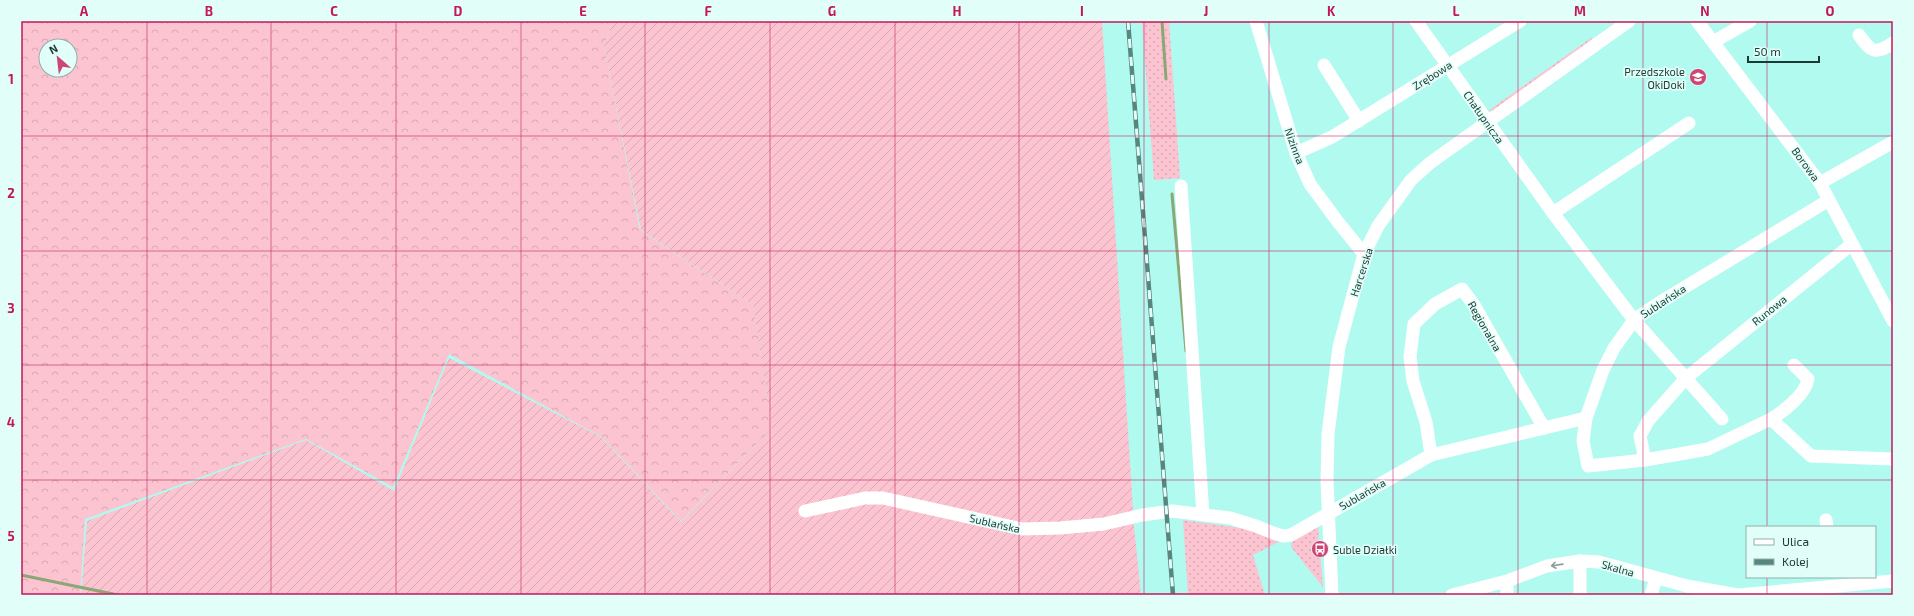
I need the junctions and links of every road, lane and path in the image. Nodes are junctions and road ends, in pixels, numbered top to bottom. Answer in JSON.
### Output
{"nodes":[{"id":1,"x":1256,"y":21,"type":"edge"},
{"id":2,"x":1416,"y":21,"type":"edge"},
{"id":3,"x":1520,"y":21,"type":"edge"},
{"id":4,"x":1629,"y":21,"type":"edge"},
{"id":5,"x":1697,"y":21,"type":"edge"},
{"id":6,"x":1750,"y":21,"type":"edge"},
{"id":7,"x":1503,"y":25,"type":"edge"},
{"id":8,"x":1859,"y":35,"type":"dead end"},
{"id":9,"x":1713,"y":42,"type":"junction"},
{"id":10,"x":1893,"y":43,"type":"edge"},
{"id":11,"x":1324,"y":65,"type":"dead end"},
{"id":12,"x":1447,"y":65,"type":"junction"},
{"id":13,"x":1359,"y":121,"type":"junction"},
{"id":14,"x":1487,"y":122,"type":"junction"},
{"id":15,"x":1689,"y":123,"type":"dead end"},
{"id":16,"x":1893,"y":142,"type":"edge"},
{"id":17,"x":1296,"y":153,"type":"junction"},
{"id":18,"x":1820,"y":183,"type":"junction"},
{"id":19,"x":1181,"y":186,"type":"dead end"},
{"id":20,"x":1829,"y":200,"type":"junction"},
{"id":21,"x":1553,"y":213,"type":"junction"},
{"id":22,"x":1852,"y":244,"type":"junction"},
{"id":23,"x":1364,"y":254,"type":"junction"},
{"id":24,"x":1634,"y":320,"type":"junction"},
{"id":25,"x":1893,"y":321,"type":"edge"},
{"id":26,"x":1794,"y":365,"type":"dead end"},
{"id":27,"x":1686,"y":378,"type":"junction"},
{"id":28,"x":1586,"y":418,"type":"junction"},
{"id":29,"x":1722,"y":419,"type":"dead end"},
{"id":30,"x":1771,"y":419,"type":"junction"},
{"id":31,"x":1544,"y":428,"type":"junction"},
{"id":32,"x":1431,"y":455,"type":"junction"},
{"id":33,"x":1893,"y":459,"type":"edge"},
{"id":34,"x":1645,"y":460,"type":"junction"},
{"id":35,"x":805,"y":511,"type":"dead end"},
{"id":36,"x":1329,"y":513,"type":"junction"},
{"id":37,"x":1203,"y":515,"type":"junction"},
{"id":38,"x":1580,"y":561,"type":"junction"},
{"id":39,"x":1653,"y":577,"type":"junction"},
{"id":40,"x":1506,"y":580,"type":"junction"},
{"id":41,"x":1893,"y":581,"type":"edge"},
{"id":42,"x":1834,"y":582,"type":"edge"},
{"id":43,"x":1332,"y":595,"type":"edge"},
{"id":44,"x":1452,"y":595,"type":"edge"},
{"id":45,"x":1507,"y":595,"type":"edge"},
{"id":46,"x":1580,"y":595,"type":"edge"},
{"id":47,"x":1651,"y":595,"type":"edge"},
{"id":48,"x":1738,"y":595,"type":"edge"}],
"edges":[{"from":1,"to":17,"type":"street","name":"Nizinna"},
{"from":2,"to":12,"type":"street","name":"Chałupnicza"},
{"from":3,"to":7,"type":"street","name":"Zrębowa"},
{"from":4,"to":14,"type":"street","name":"Harcerska"},
{"from":5,"to":9,"type":"street","name":"Borowa"},
{"from":6,"to":9,"type":"street"},
{"from":7,"to":12,"type":"street","name":"Zrębowa"},
{"from":8,"to":10,"type":"street"},
{"from":9,"to":18,"type":"street","name":"Borowa"},
{"from":11,"to":13,"type":"street"},
{"from":12,"to":13,"type":"street","name":"Zrębowa"},
{"from":12,"to":14,"type":"street","name":"Chałupnicza"},
{"from":13,"to":17,"type":"street","name":"Zrębowa"},
{"from":14,"to":21,"type":"street","name":"Chałupnicza"},
{"from":14,"to":23,"type":"street","name":"Harcerska"},
{"from":15,"to":21,"type":"street"},
{"from":16,"to":18,"type":"street"},
{"from":17,"to":23,"type":"street","name":"Nizinna"},
{"from":18,"to":20,"type":"street","name":"Borowa"},
{"from":19,"to":37,"type":"street"},
{"from":20,"to":22,"type":"street","name":"Borowa"},
{"from":20,"to":24,"type":"street","name":"Sublańska"},
{"from":21,"to":24,"type":"street","name":"Chałupnicza"},
{"from":22,"to":25,"type":"street","name":"Borowa"},
{"from":22,"to":27,"type":"street","name":"Runowa"},
{"from":23,"to":36,"type":"street","name":"Harcerska"},
{"from":24,"to":27,"type":"street"},
{"from":24,"to":28,"type":"street","name":"Sublańska"},
{"from":26,"to":30,"type":"street"},
{"from":27,"to":29,"type":"street"},
{"from":27,"to":34,"type":"street","name":"Runowa"},
{"from":28,"to":31,"type":"street","name":"Sublańska"},
{"from":28,"to":34,"type":"street"},
{"from":30,"to":33,"type":"street"},
{"from":30,"to":34,"type":"street"},
{"from":31,"to":32,"type":"street","name":"Sublańska"},
{"from":31,"to":32,"type":"street","name":"Regionalna"},
{"from":32,"to":36,"type":"street","name":"Sublańska"},
{"from":35,"to":37,"type":"street","name":"Sublańska"},
{"from":36,"to":37,"type":"street","name":"Sublańska"},
{"from":36,"to":43,"type":"street","name":"Harcerska"},
{"from":38,"to":39,"type":"street","name":"Skalna"},
{"from":38,"to":40,"type":"street","name":"Skalna","one_way":true},
{"from":38,"to":46,"type":"street"},
{"from":39,"to":47,"type":"street"},
{"from":39,"to":48,"type":"street","name":"Skalna"},
{"from":40,"to":44,"type":"street","name":"Skalna"},
{"from":40,"to":45,"type":"street"},
{"from":41,"to":42,"type":"street","name":"Skalna"},
{"from":42,"to":48,"type":"street","name":"Skalna"}]}
